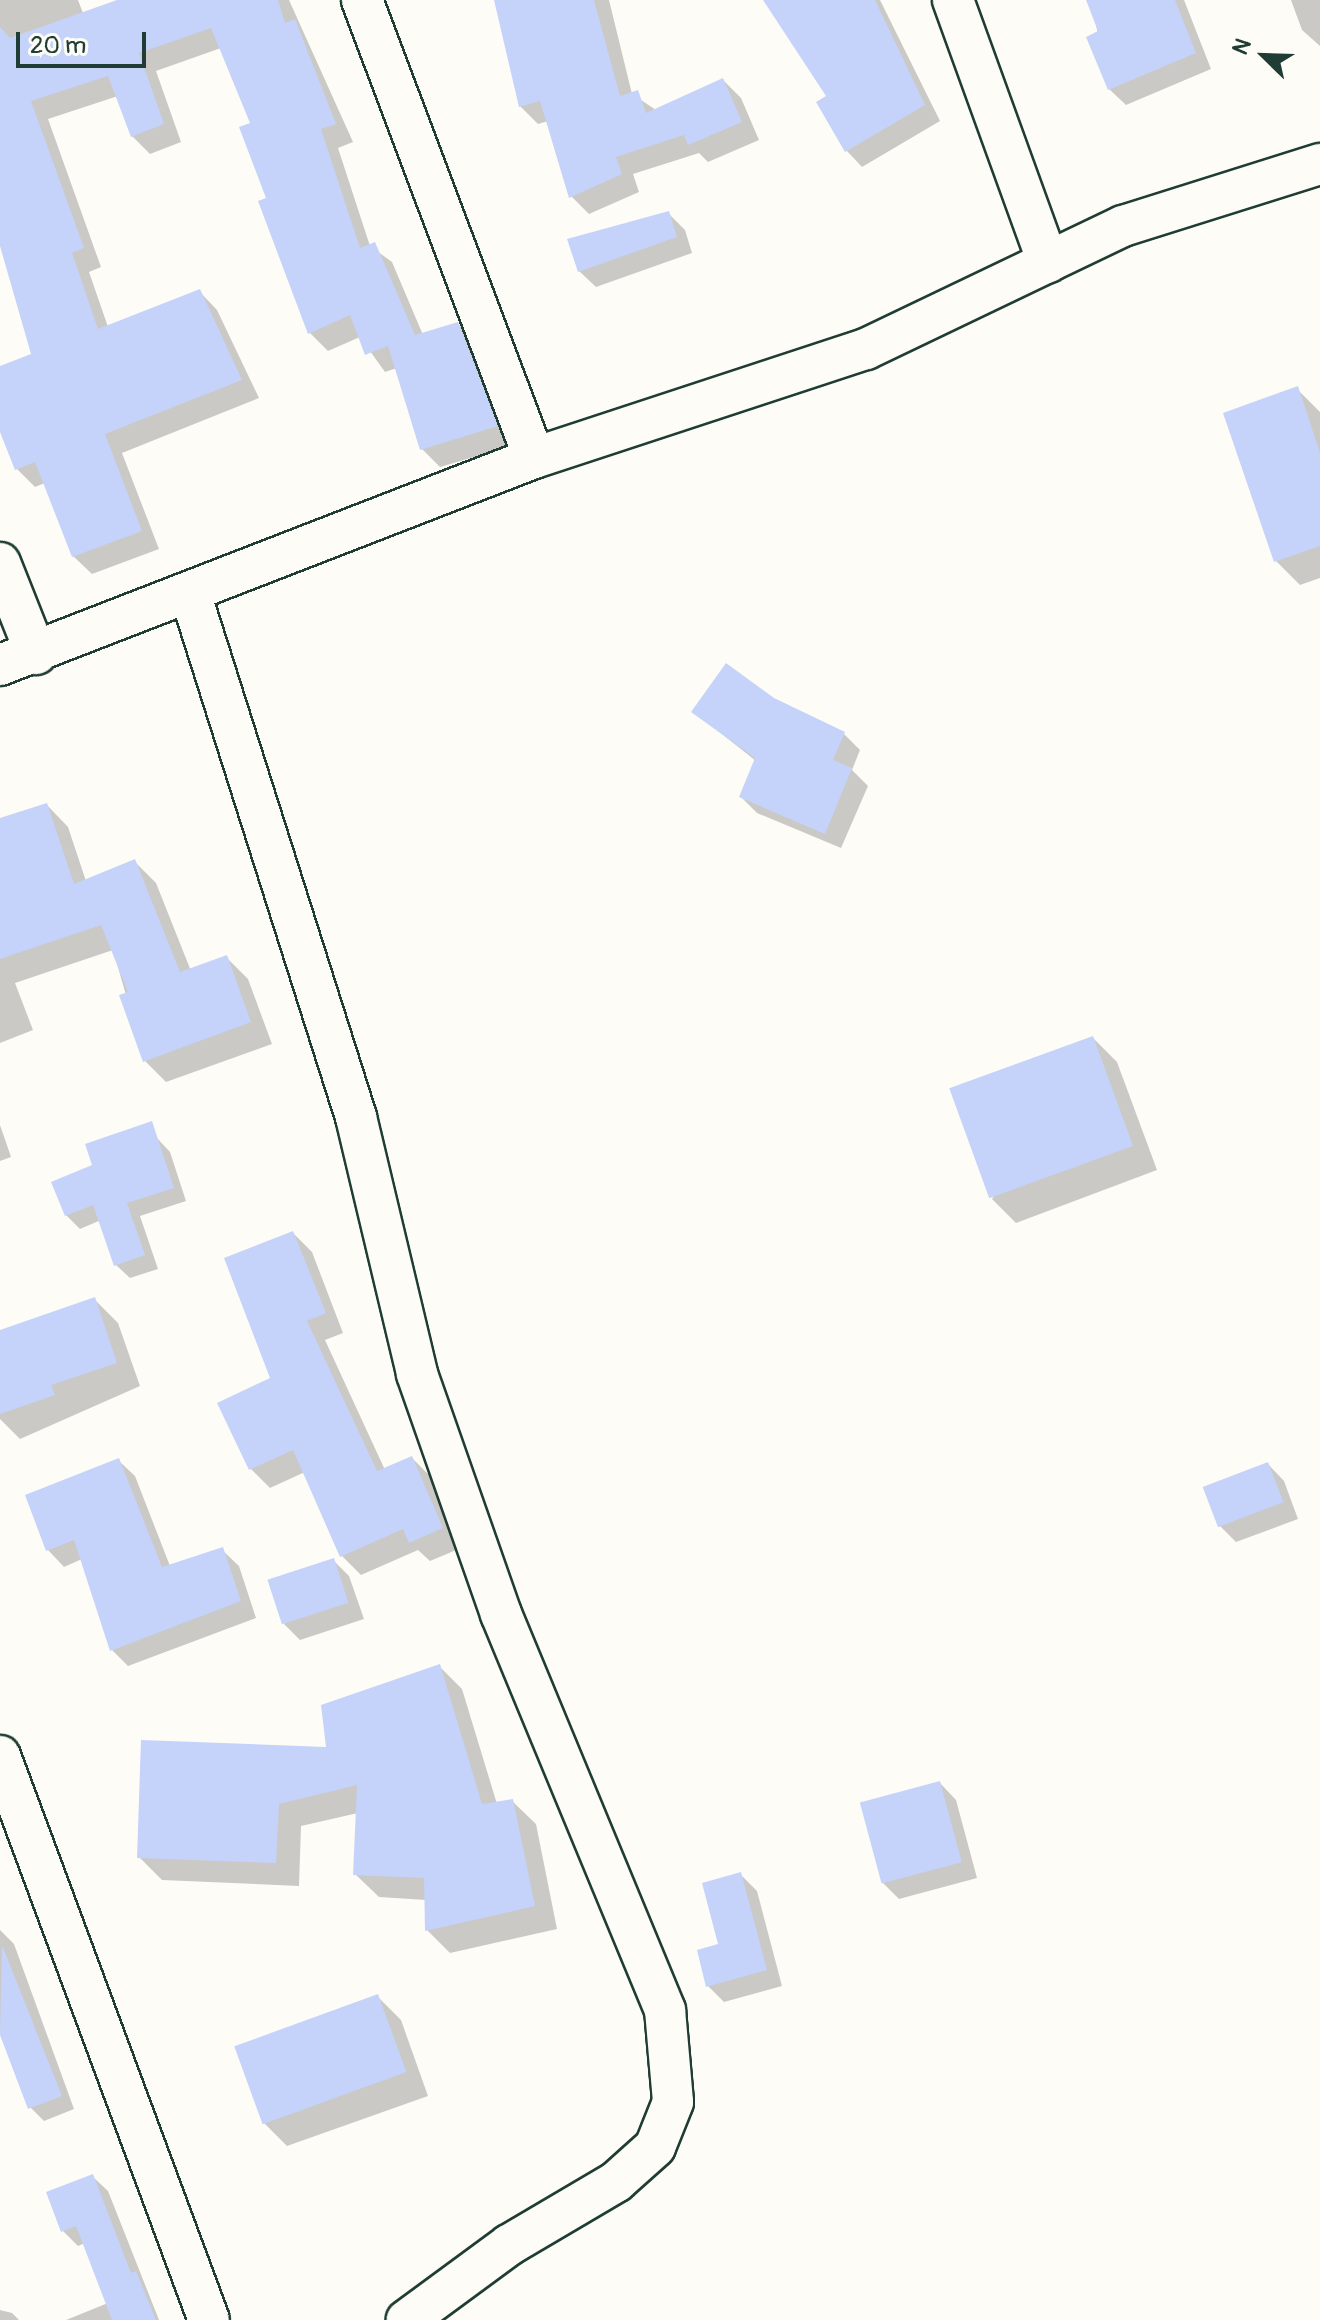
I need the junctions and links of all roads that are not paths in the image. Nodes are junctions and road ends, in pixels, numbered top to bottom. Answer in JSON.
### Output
{"nodes":[{"id":1,"x":362,"y":0,"type":"edge"},
{"id":2,"x":953,"y":0,"type":"edge"},
{"id":3,"x":1320,"y":164,"type":"edge"},
{"id":4,"x":1048,"y":262,"type":"junction"},
{"id":5,"x":534,"y":458,"type":"junction"},
{"id":6,"x":0,"y":563,"type":"edge"},
{"id":7,"x":190,"y":593,"type":"junction"},
{"id":8,"x":18,"y":659,"type":"edge"},
{"id":9,"x":0,"y":1756,"type":"edge"},
{"id":10,"x":209,"y":2320,"type":"edge"},
{"id":11,"x":407,"y":2320,"type":"edge"}],
"edges":[{"from":1,"to":5,"type":"street"},
{"from":2,"to":4,"type":"street"},
{"from":3,"to":4,"type":"street"},
{"from":4,"to":5,"type":"street"},
{"from":5,"to":7,"type":"street"},
{"from":6,"to":8,"type":"street"},
{"from":7,"to":8,"type":"street"},
{"from":7,"to":11,"type":"street"},
{"from":9,"to":10,"type":"street"}]}
